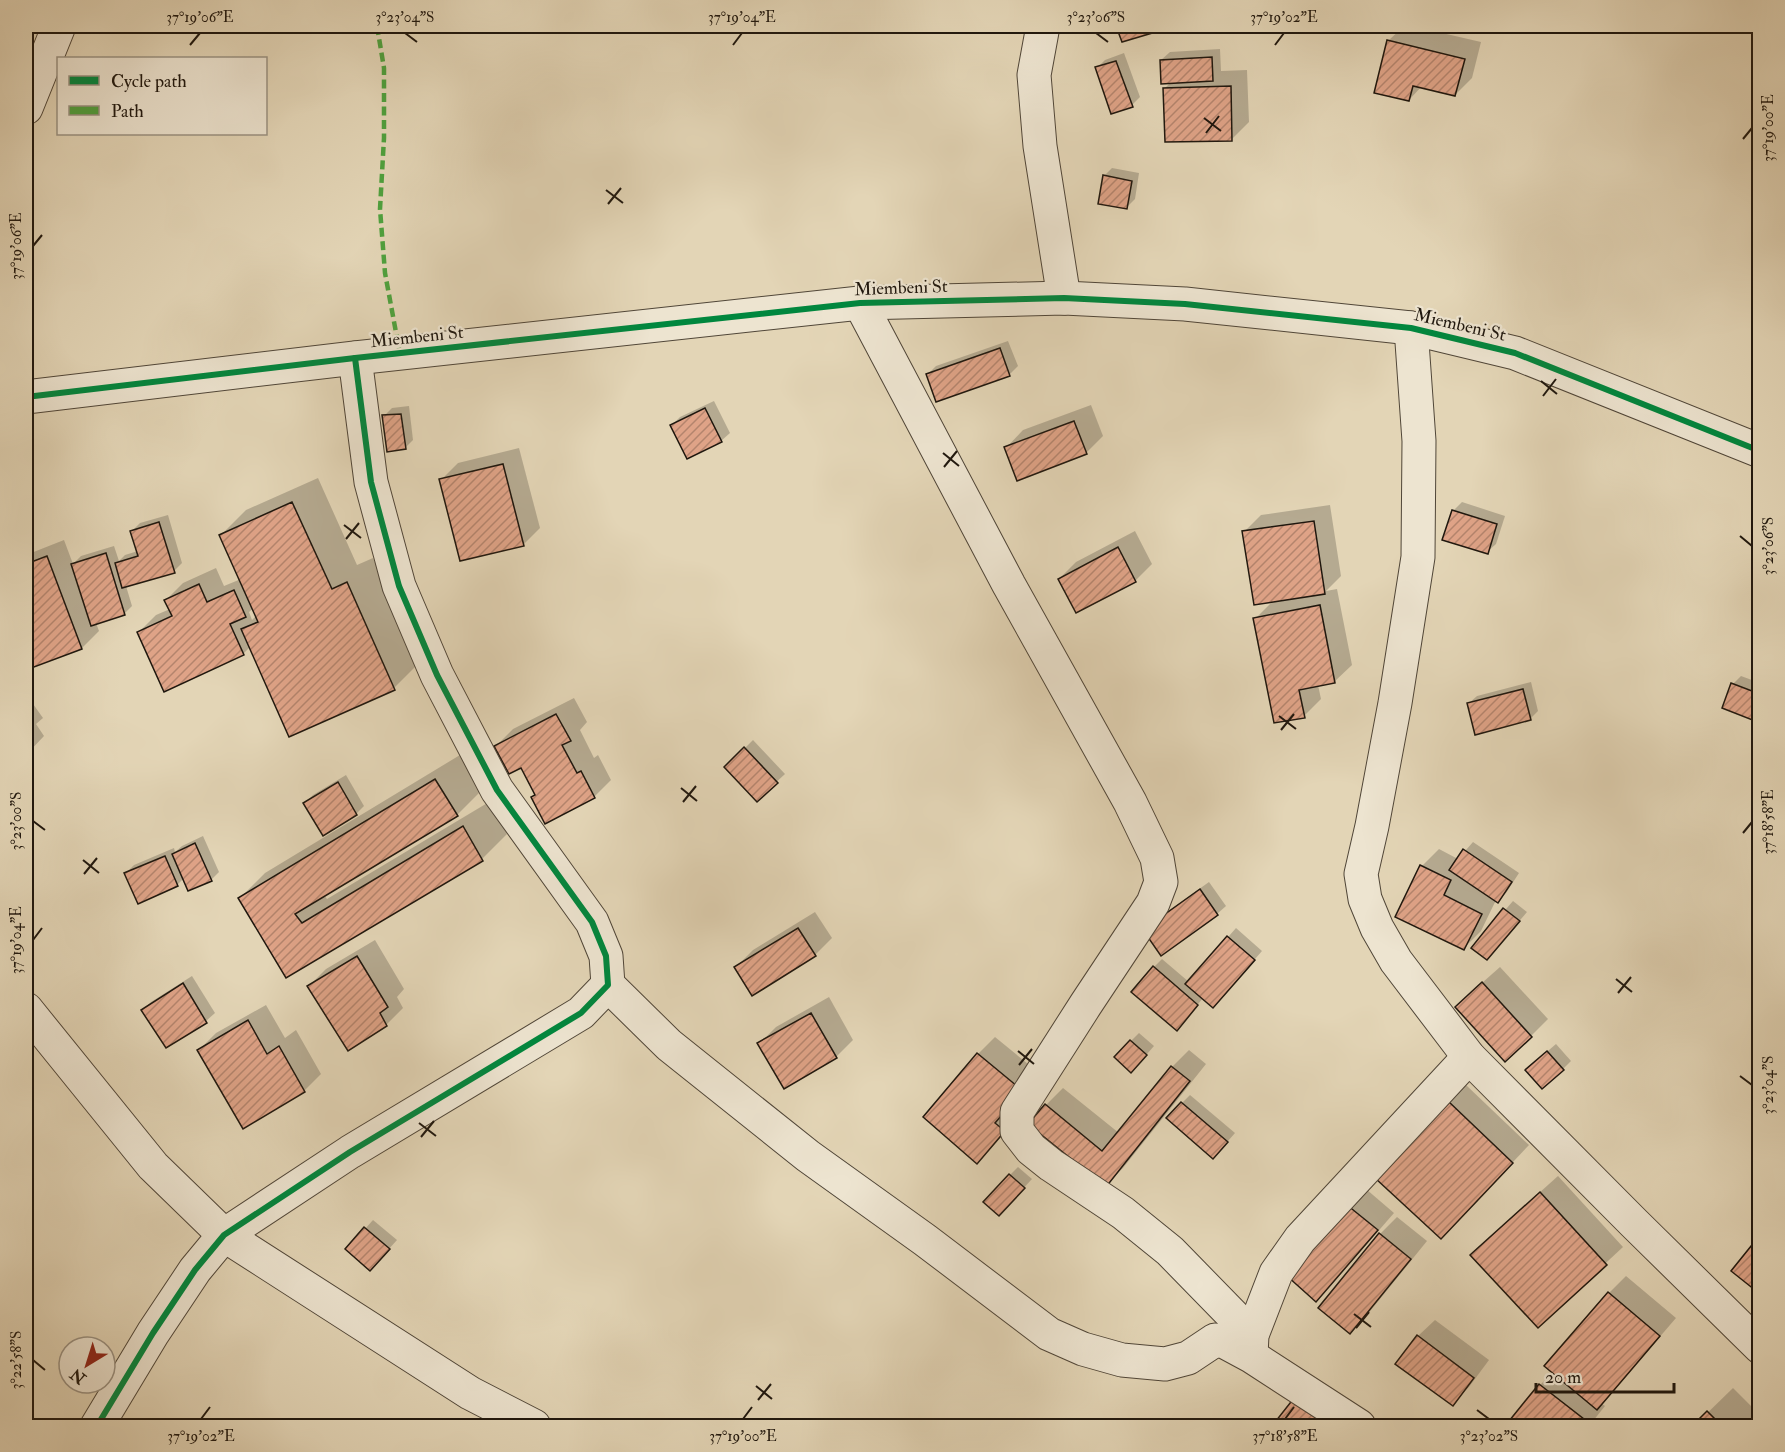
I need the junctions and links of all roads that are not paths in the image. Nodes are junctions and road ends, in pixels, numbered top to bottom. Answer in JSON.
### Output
{"nodes":[{"id":1,"x":59,"y":26,"type":"edge"},
{"id":2,"x":1043,"y":26,"type":"edge"},
{"id":3,"x":26,"y":108,"type":"edge"},
{"id":4,"x":1064,"y":298,"type":"junction"},
{"id":5,"x":860,"y":303,"type":"junction"},
{"id":6,"x":1411,"y":328,"type":"junction"},
{"id":7,"x":355,"y":358,"type":"junction"},
{"id":8,"x":26,"y":397,"type":"edge"},
{"id":9,"x":1760,"y":452,"type":"edge"},
{"id":10,"x":608,"y":985,"type":"junction"},
{"id":11,"x":26,"y":1009,"type":"edge"},
{"id":12,"x":1470,"y":1057,"type":"junction"},
{"id":13,"x":224,"y":1235,"type":"junction"},
{"id":14,"x":1252,"y":1346,"type":"junction"},
{"id":15,"x":1760,"y":1347,"type":"edge"},
{"id":16,"x":97,"y":1426,"type":"edge"},
{"id":17,"x":534,"y":1426,"type":"edge"},
{"id":18,"x":1359,"y":1426,"type":"edge"}],
"edges":[{"from":1,"to":3,"type":"street"},
{"from":2,"to":4,"type":"street"},
{"from":4,"to":5,"type":"street","name":"Miembeni St"},
{"from":4,"to":6,"type":"street","name":"Miembeni St"},
{"from":5,"to":7,"type":"street","name":"Miembeni St"},
{"from":5,"to":14,"type":"street"},
{"from":6,"to":9,"type":"street","name":"Miembeni St"},
{"from":6,"to":12,"type":"street"},
{"from":7,"to":8,"type":"street","name":"Miembeni St"},
{"from":7,"to":10,"type":"street"},
{"from":10,"to":13,"type":"street"},
{"from":10,"to":14,"type":"street"},
{"from":11,"to":13,"type":"street"},
{"from":12,"to":14,"type":"street"},
{"from":12,"to":15,"type":"street"},
{"from":13,"to":16,"type":"street"},
{"from":13,"to":17,"type":"street"},
{"from":14,"to":18,"type":"street"}]}
